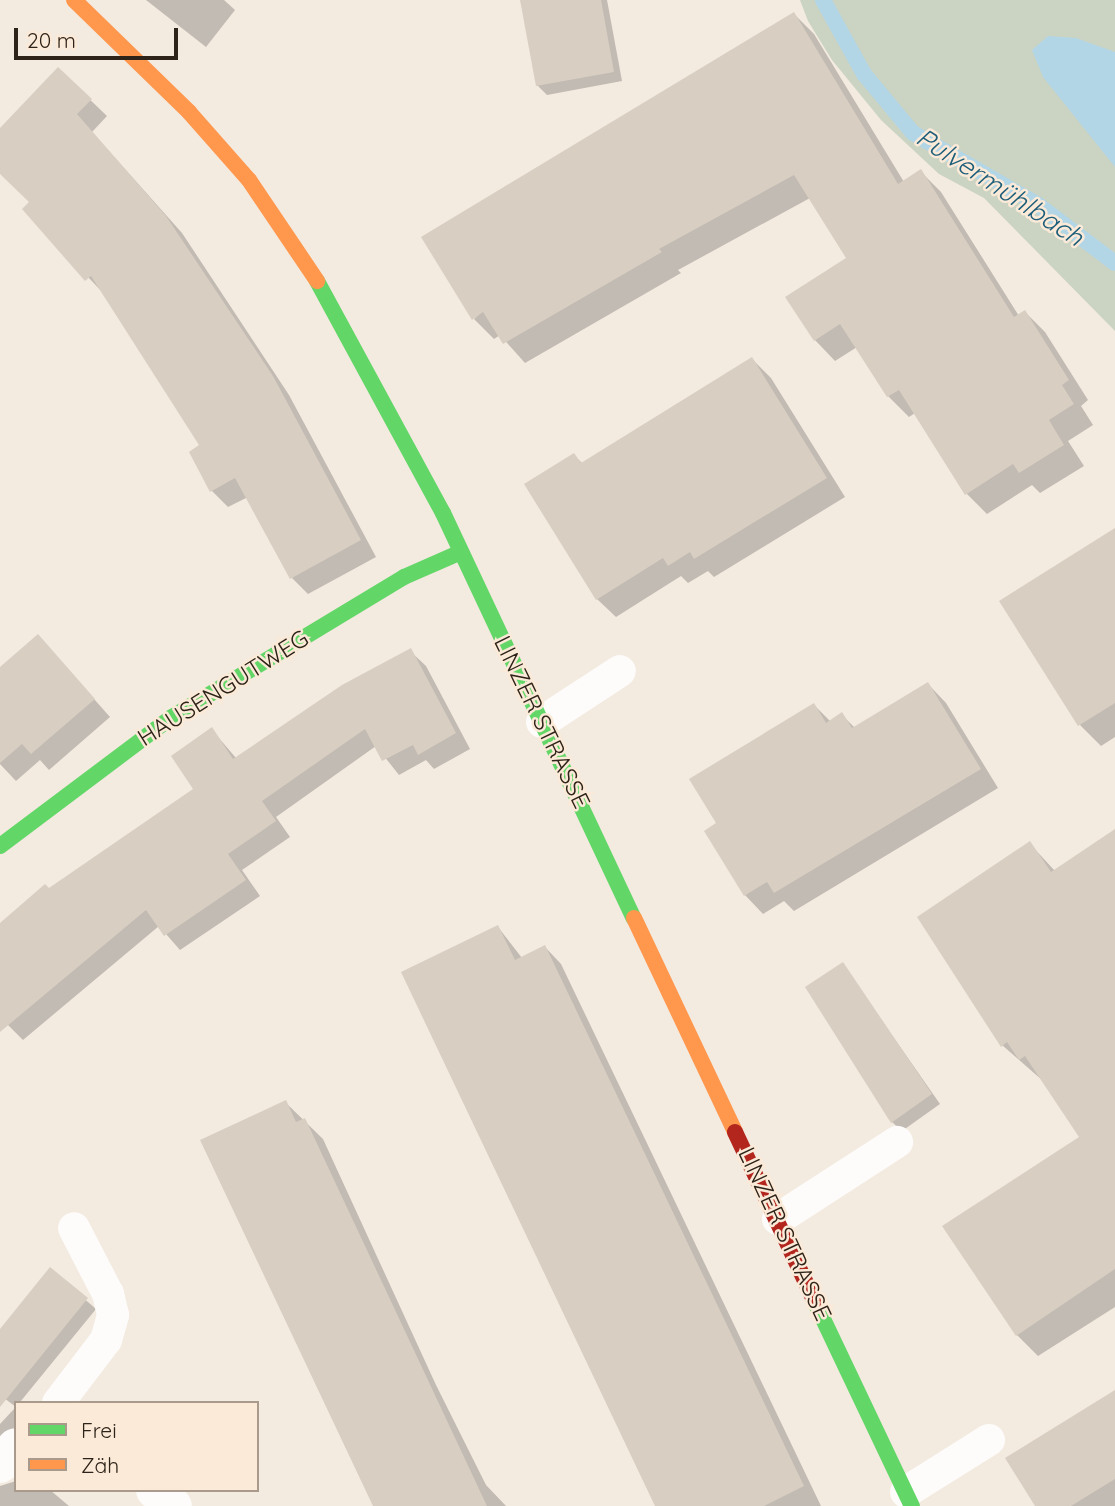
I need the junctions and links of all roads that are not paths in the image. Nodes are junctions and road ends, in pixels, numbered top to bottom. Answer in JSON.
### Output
{"nodes":[{"id":1,"x":74,"y":0,"type":"edge"},
{"id":2,"x":461,"y":552,"type":"junction"},
{"id":3,"x":620,"y":671,"type":"dead end"},
{"id":4,"x":542,"y":722,"type":"junction"},
{"id":5,"x":0,"y":846,"type":"edge"},
{"id":6,"x":897,"y":1142,"type":"dead end"},
{"id":7,"x":778,"y":1219,"type":"junction"},
{"id":8,"x":74,"y":1228,"type":"dead end"},
{"id":9,"x":60,"y":1401,"type":"edge"},
{"id":10,"x":989,"y":1440,"type":"dead end"},
{"id":11,"x":14,"y":1449,"type":"edge"},
{"id":12,"x":0,"y":1464,"type":"edge"},
{"id":13,"x":157,"y":1492,"type":"edge"},
{"id":14,"x":909,"y":1499,"type":"edge"},
{"id":15,"x":173,"y":1506,"type":"edge"}],
"edges":[{"from":1,"to":2,"type":"street","name":"LINZER STRASSE"},
{"from":2,"to":4,"type":"street","name":"LINZER STRASSE"},
{"from":2,"to":5,"type":"street","name":"HAUSENGUTWEG"},
{"from":3,"to":4,"type":"lane"},
{"from":4,"to":7,"type":"street","name":"LINZER STRASSE"},
{"from":6,"to":7,"type":"lane"},
{"from":7,"to":14,"type":"street","name":"LINZER STRASSE"},
{"from":8,"to":9,"type":"lane"},
{"from":10,"to":14,"type":"lane"},
{"from":11,"to":12,"type":"street"},
{"from":13,"to":15,"type":"street"}]}
